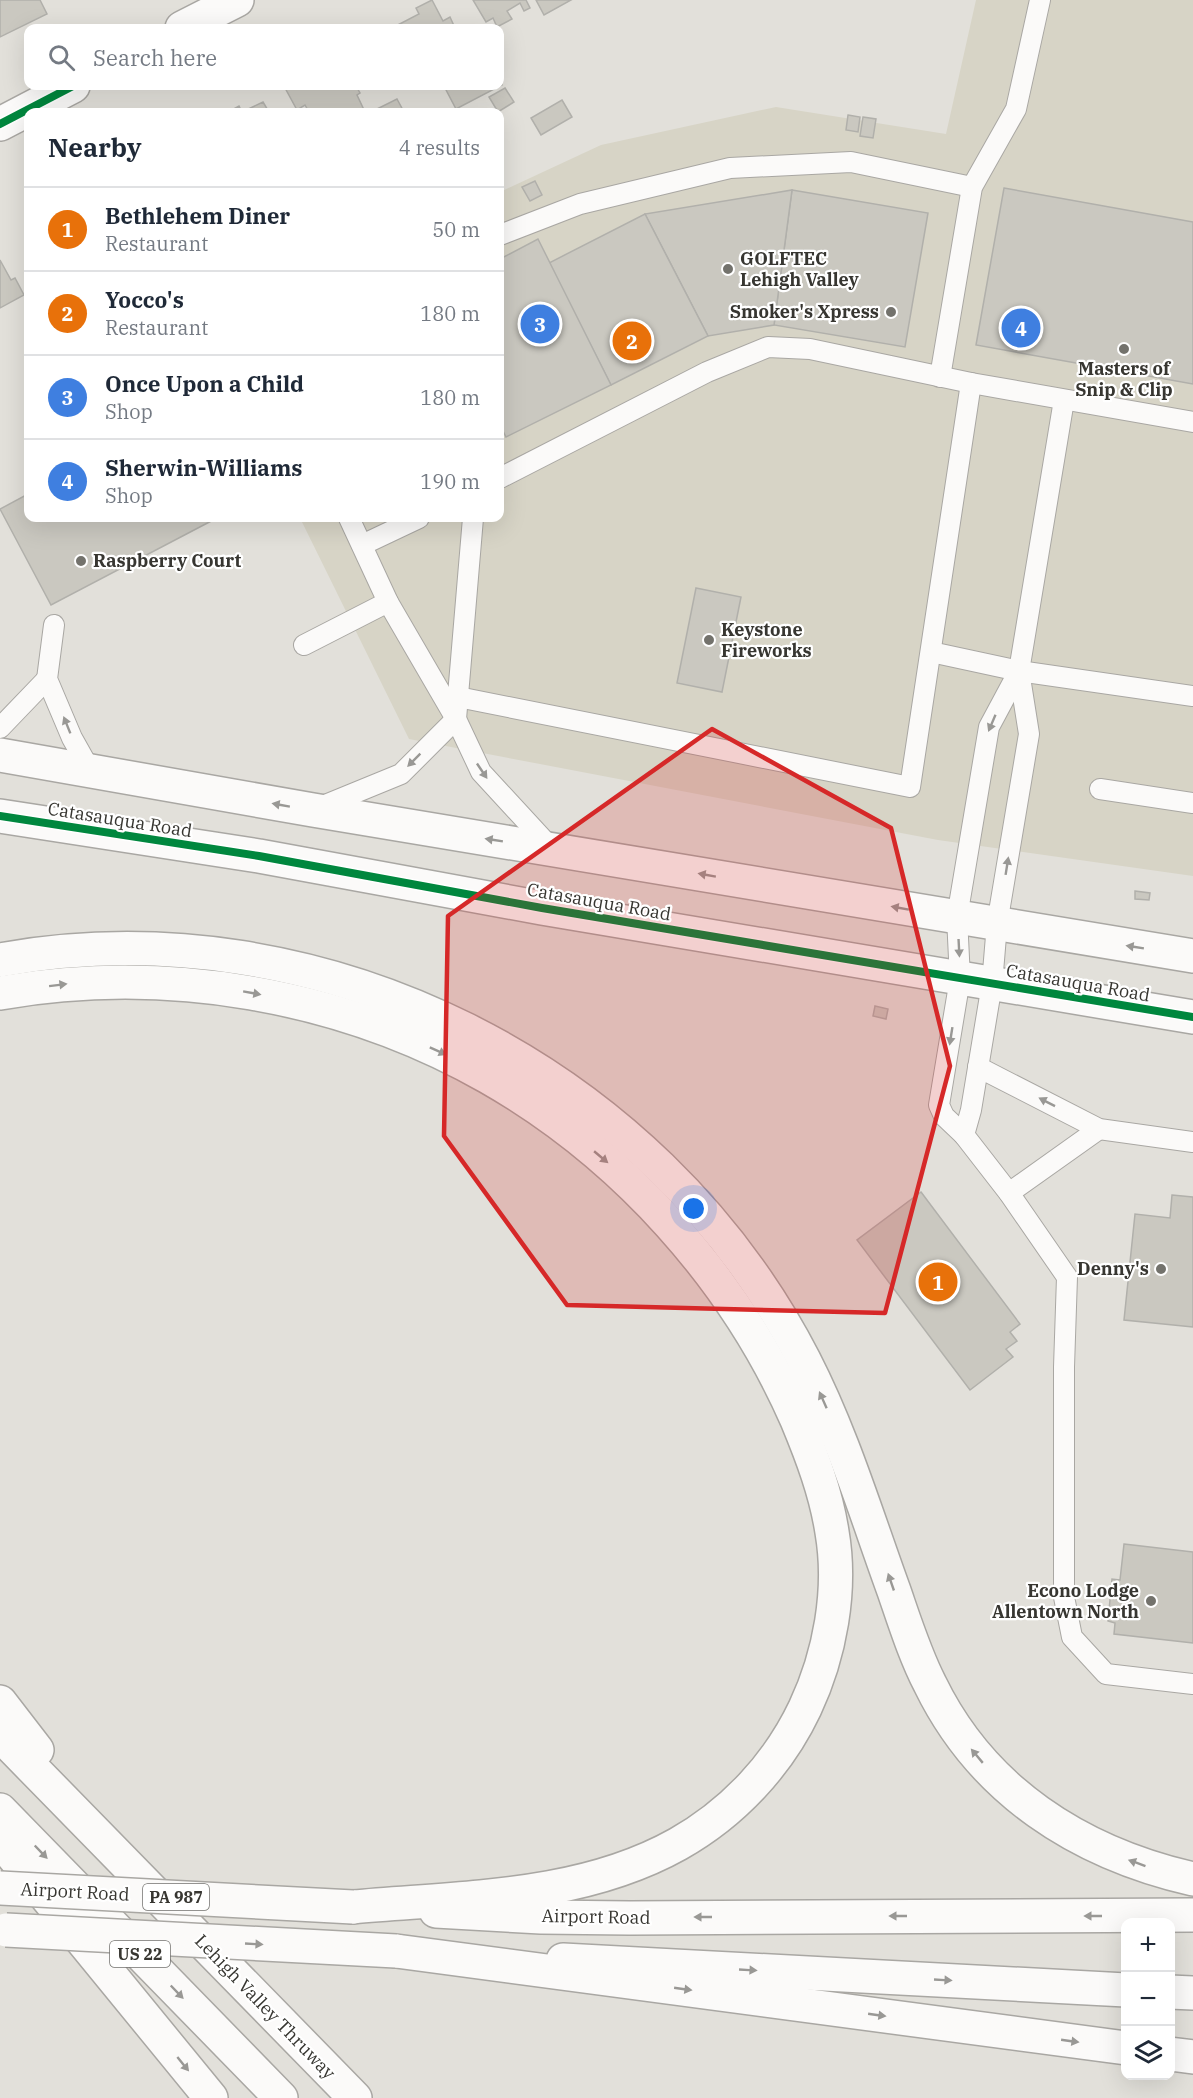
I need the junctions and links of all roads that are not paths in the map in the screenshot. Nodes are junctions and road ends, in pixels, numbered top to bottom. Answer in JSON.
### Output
{"nodes":[{"id":1,"x":237,"y":0,"type":"edge"},
{"id":2,"x":1040,"y":0,"type":"edge"},
{"id":3,"x":190,"y":24,"type":"edge"},
{"id":4,"x":65,"y":90,"type":"edge"},
{"id":5,"x":31,"y":108,"type":"edge"},
{"id":6,"x":24,"y":112,"type":"edge"},
{"id":7,"x":0,"y":124,"type":"edge"},
{"id":8,"x":972,"y":188,"type":"junction"},
{"id":9,"x":504,"y":233,"type":"edge"},
{"id":10,"x":940,"y":377,"type":"junction"},
{"id":11,"x":971,"y":383,"type":"junction"},
{"id":12,"x":1064,"y":400,"type":"junction"},
{"id":13,"x":1193,"y":422,"type":"edge"},
{"id":14,"x":504,"y":476,"type":"edge"},
{"id":15,"x":351,"y":522,"type":"edge"},
{"id":16,"x":411,"y":522,"type":"edge"},
{"id":17,"x":472,"y":522,"type":"edge"},
{"id":18,"x":362,"y":545,"type":"junction"},
{"id":19,"x":388,"y":602,"type":"junction"},
{"id":20,"x":54,"y":625,"type":"dead end"},
{"id":21,"x":304,"y":645,"type":"dead end"},
{"id":22,"x":930,"y":652,"type":"junction"},
{"id":23,"x":1019,"y":672,"type":"junction"},
{"id":24,"x":47,"y":679,"type":"junction"},
{"id":25,"x":1193,"y":696,"type":"edge"},
{"id":26,"x":458,"y":697,"type":"junction"},
{"id":27,"x":456,"y":719,"type":"junction"},
{"id":28,"x":0,"y":728,"type":"edge"},
{"id":29,"x":0,"y":755,"type":"edge"},
{"id":30,"x":90,"y":770,"type":"junction"},
{"id":31,"x":1100,"y":789,"type":"dead end"},
{"id":32,"x":1193,"y":803,"type":"edge"},
{"id":33,"x":313,"y":810,"type":"junction"},
{"id":34,"x":0,"y":816,"type":"edge"},
{"id":35,"x":552,"y":849,"type":"junction"},
{"id":36,"x":957,"y":917,"type":"junction"},
{"id":37,"x":998,"y":924,"type":"junction"},
{"id":38,"x":1193,"y":956,"type":"edge"},
{"id":39,"x":0,"y":960,"type":"edge"},
{"id":40,"x":976,"y":981,"type":"junction"},
{"id":41,"x":0,"y":993,"type":"edge"},
{"id":42,"x":1193,"y":1017,"type":"edge"},
{"id":43,"x":978,"y":1067,"type":"junction"},
{"id":44,"x":1099,"y":1129,"type":"junction"},
{"id":45,"x":964,"y":1135,"type":"junction"},
{"id":46,"x":1193,"y":1142,"type":"edge"},
{"id":47,"x":1009,"y":1193,"type":"junction"},
{"id":48,"x":1193,"y":1684,"type":"edge"},
{"id":49,"x":0,"y":1702,"type":"edge"},
{"id":50,"x":0,"y":1735,"type":"edge"},
{"id":51,"x":0,"y":1810,"type":"edge"},
{"id":52,"x":0,"y":1840,"type":"edge"},
{"id":53,"x":120,"y":1858,"type":"junction"},
{"id":54,"x":1193,"y":1879,"type":"edge"},
{"id":55,"x":0,"y":1888,"type":"edge"},
{"id":56,"x":353,"y":1907,"type":"junction"},
{"id":57,"x":1193,"y":1915,"type":"edge"},
{"id":58,"x":2,"y":1930,"type":"edge"},
{"id":59,"x":396,"y":1951,"type":"junction"},
{"id":60,"x":1121,"y":1990,"type":"edge"},
{"id":61,"x":1175,"y":1992,"type":"edge"},
{"id":62,"x":1193,"y":1993,"type":"edge"},
{"id":63,"x":1121,"y":2047,"type":"edge"},
{"id":64,"x":1175,"y":2055,"type":"edge"},
{"id":65,"x":1193,"y":2057,"type":"edge"},
{"id":66,"x":211,"y":2098,"type":"edge"},
{"id":67,"x":281,"y":2098,"type":"edge"},
{"id":68,"x":355,"y":2098,"type":"edge"}],
"edges":[{"from":1,"to":3,"type":"main road"},
{"from":2,"to":8,"type":"lane"},
{"from":4,"to":5,"type":"main road"},
{"from":6,"to":7,"type":"main road"},
{"from":8,"to":9,"type":"lane"},
{"from":8,"to":10,"type":"lane"},
{"from":10,"to":11,"type":"lane"},
{"from":10,"to":14,"type":"lane"},
{"from":11,"to":12,"type":"lane"},
{"from":11,"to":22,"type":"lane"},
{"from":12,"to":13,"type":"lane"},
{"from":12,"to":23,"type":"lane"},
{"from":15,"to":18,"type":"lane"},
{"from":16,"to":18,"type":"lane"},
{"from":17,"to":26,"type":"lane"},
{"from":18,"to":19,"type":"lane"},
{"from":19,"to":21,"type":"lane"},
{"from":19,"to":27,"type":"lane"},
{"from":20,"to":24,"type":"lane"},
{"from":22,"to":23,"type":"lane"},
{"from":22,"to":26,"type":"lane"},
{"from":23,"to":25,"type":"lane"},
{"from":23,"to":36,"type":"lane","one_way":true},
{"from":37,"to":23,"type":"lane","one_way":true},
{"from":24,"to":28,"type":"lane"},
{"from":30,"to":24,"type":"lane","one_way":true},
{"from":26,"to":27,"type":"lane"},
{"from":27,"to":33,"type":"lane","one_way":true},
{"from":27,"to":35,"type":"lane","one_way":true},
{"from":29,"to":30,"type":"main road"},
{"from":33,"to":30,"type":"main road","one_way":true},
{"from":31,"to":32,"type":"lane"},
{"from":35,"to":33,"type":"main road","one_way":true},
{"from":34,"to":40,"type":"main road","name":"Catasauqua Road"},
{"from":36,"to":35,"type":"main road","one_way":true},
{"from":36,"to":37,"type":"main road"},
{"from":36,"to":40,"type":"lane","one_way":true},
{"from":38,"to":37,"type":"main road","one_way":true},
{"from":37,"to":40,"type":"lane"},
{"from":54,"to":39,"type":"main road","one_way":true},
{"from":40,"to":42,"type":"main road","name":"Catasauqua Road"},
{"from":40,"to":43,"type":"lane"},
{"from":40,"to":45,"type":"lane","one_way":true},
{"from":41,"to":56,"type":"main road","one_way":true},
{"from":44,"to":43,"type":"lane","one_way":true},
{"from":43,"to":45,"type":"lane"},
{"from":44,"to":46,"type":"lane"},
{"from":44,"to":47,"type":"lane"},
{"from":45,"to":47,"type":"lane"},
{"from":47,"to":48,"type":"lane"},
{"from":49,"to":53,"type":"main road"},
{"from":50,"to":53,"type":"main road","name":"Lehigh Valley Thruway","number":"US 22"},
{"from":51,"to":67,"type":"main road","number":"US 22","one_way":true},
{"from":52,"to":66,"type":"main road","one_way":true},
{"from":53,"to":68,"type":"main road","name":"Lehigh Valley Thruway","number":"US 22"},
{"from":55,"to":56,"type":"main road","name":"Airport Road","number":"PA 987","bridge":true},
{"from":57,"to":56,"type":"main road","name":"Airport Road","one_way":true},
{"from":58,"to":59,"type":"main road","one_way":true,"bridge":true},
{"from":59,"to":60,"type":"main road","one_way":true},
{"from":59,"to":63,"type":"main road","one_way":true},
{"from":61,"to":62,"type":"main road"},
{"from":64,"to":65,"type":"main road"}]}
